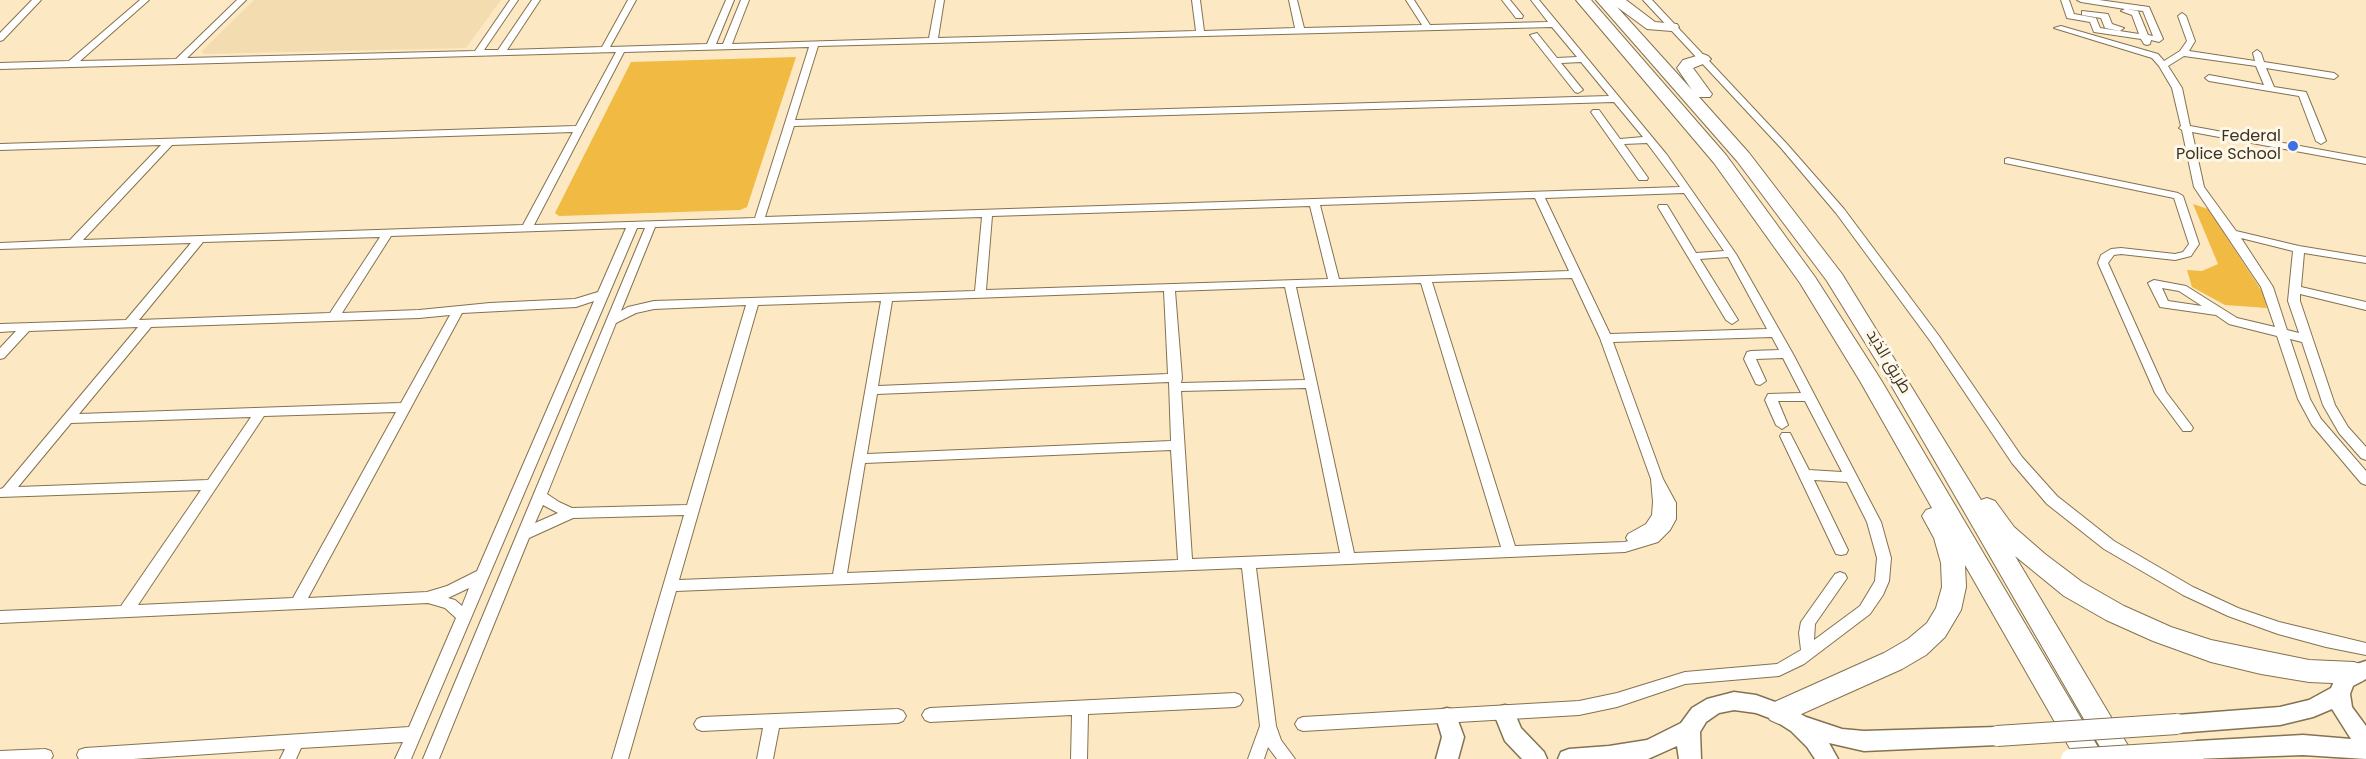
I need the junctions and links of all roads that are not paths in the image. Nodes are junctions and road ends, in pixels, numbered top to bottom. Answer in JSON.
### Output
{"nodes":[{"id":1,"x":37,"y":0,"type":"edge"},
{"id":2,"x":145,"y":0,"type":"edge"},
{"id":3,"x":242,"y":0,"type":"edge"},
{"id":4,"x":514,"y":0,"type":"edge"},
{"id":5,"x":536,"y":0,"type":"edge"},
{"id":6,"x":632,"y":0,"type":"edge"},
{"id":7,"x":730,"y":0,"type":"edge"},
{"id":8,"x":940,"y":0,"type":"edge"},
{"id":9,"x":1196,"y":0,"type":"edge"},
{"id":10,"x":1293,"y":0,"type":"edge"},
{"id":11,"x":1410,"y":0,"type":"edge"},
{"id":12,"x":1506,"y":0,"type":"edge"},
{"id":13,"x":1535,"y":0,"type":"edge"},
{"id":14,"x":1583,"y":0,"type":"edge"},
{"id":15,"x":1603,"y":0,"type":"edge"},
{"id":16,"x":1618,"y":0,"type":"edge"},
{"id":17,"x":1647,"y":0,"type":"edge"},
{"id":18,"x":746,"y":1,"type":"edge"},
{"id":19,"x":2066,"y":2,"type":"edge"},
{"id":20,"x":2080,"y":2,"type":"edge"},
{"id":21,"x":1519,"y":16,"type":"dead end"},
{"id":22,"x":2182,"y":16,"type":"dead end"},
{"id":23,"x":1555,"y":24,"type":"junction"},
{"id":24,"x":518,"y":26,"type":"junction"},
{"id":25,"x":495,"y":27,"type":"junction"},
{"id":26,"x":1427,"y":27,"type":"junction"},
{"id":27,"x":1672,"y":27,"type":"junction"},
{"id":28,"x":2058,"y":28,"type":"dead end"},
{"id":29,"x":1300,"y":31,"type":"junction"},
{"id":30,"x":1200,"y":33,"type":"junction"},
{"id":31,"x":2143,"y":34,"type":"junction"},
{"id":32,"x":1534,"y":35,"type":"dead end"},
{"id":33,"x":0,"y":38,"type":"edge"},
{"id":34,"x":933,"y":40,"type":"junction"},
{"id":35,"x":814,"y":44,"type":"junction"},
{"id":36,"x":711,"y":45,"type":"junction"},
{"id":37,"x":727,"y":45,"type":"junction"},
{"id":38,"x":622,"y":48,"type":"junction"},
{"id":39,"x":605,"y":49,"type":"junction"},
{"id":40,"x":478,"y":52,"type":"junction"},
{"id":41,"x":501,"y":52,"type":"junction"},
{"id":42,"x":2183,"y":53,"type":"junction"},
{"id":43,"x":2257,"y":53,"type":"dead end"},
{"id":44,"x":2155,"y":56,"type":"junction"},
{"id":45,"x":1583,"y":59,"type":"junction"},
{"id":46,"x":1703,"y":59,"type":"junction"},
{"id":47,"x":1555,"y":61,"type":"junction"},
{"id":48,"x":178,"y":62,"type":"junction"},
{"id":49,"x":70,"y":64,"type":"junction"},
{"id":50,"x":2260,"y":64,"type":"junction"},
{"id":51,"x":2163,"y":65,"type":"junction"},
{"id":52,"x":0,"y":66,"type":"edge"},
{"id":53,"x":2334,"y":76,"type":"dead end"},
{"id":54,"x":2209,"y":78,"type":"dead end"},
{"id":55,"x":2270,"y":89,"type":"junction"},
{"id":56,"x":1578,"y":90,"type":"dead end"},
{"id":57,"x":1617,"y":99,"type":"junction"},
{"id":58,"x":1596,"y":112,"type":"dead end"},
{"id":59,"x":789,"y":123,"type":"junction"},
{"id":60,"x":2184,"y":128,"type":"junction"},
{"id":61,"x":579,"y":129,"type":"junction"},
{"id":62,"x":1649,"y":140,"type":"junction"},
{"id":63,"x":2321,"y":141,"type":"dead end"},
{"id":64,"x":170,"y":142,"type":"junction"},
{"id":65,"x":1617,"y":142,"type":"junction"},
{"id":66,"x":0,"y":147,"type":"edge"},
{"id":67,"x":1743,"y":157,"type":"junction"},
{"id":68,"x":2008,"y":161,"type":"dead end"},
{"id":69,"x":2366,"y":161,"type":"edge"},
{"id":70,"x":1643,"y":178,"type":"dead end"},
{"id":71,"x":1687,"y":190,"type":"junction"},
{"id":72,"x":1539,"y":196,"type":"junction"},
{"id":73,"x":1315,"y":204,"type":"junction"},
{"id":74,"x":1663,"y":207,"type":"dead end"},
{"id":75,"x":987,"y":213,"type":"junction"},
{"id":76,"x":759,"y":220,"type":"junction"},
{"id":77,"x":633,"y":224,"type":"junction"},
{"id":78,"x":652,"y":224,"type":"junction"},
{"id":79,"x":527,"y":228,"type":"junction"},
{"id":80,"x":388,"y":233,"type":"junction"},
{"id":81,"x":2232,"y":233,"type":"junction"},
{"id":82,"x":199,"y":240,"type":"junction"},
{"id":83,"x":73,"y":244,"type":"junction"},
{"id":84,"x":0,"y":246,"type":"edge"},
{"id":85,"x":2299,"y":249,"type":"junction"},
{"id":86,"x":1731,"y":254,"type":"junction"},
{"id":87,"x":1693,"y":256,"type":"junction"},
{"id":88,"x":2366,"y":260,"type":"edge"},
{"id":89,"x":1576,"y":274,"type":"junction"},
{"id":90,"x":1425,"y":279,"type":"junction"},
{"id":91,"x":1334,"y":282,"type":"junction"},
{"id":92,"x":1290,"y":283,"type":"junction"},
{"id":93,"x":1169,"y":288,"type":"junction"},
{"id":94,"x":2297,"y":290,"type":"junction"},
{"id":95,"x":624,"y":291,"type":"junction"},
{"id":96,"x":603,"y":294,"type":"junction"},
{"id":97,"x":980,"y":294,"type":"junction"},
{"id":98,"x":887,"y":297,"type":"junction"},
{"id":99,"x":753,"y":302,"type":"junction"},
{"id":100,"x":576,"y":303,"type":"junction"},
{"id":101,"x":654,"y":305,"type":"junction"},
{"id":102,"x":2366,"y":306,"type":"edge"},
{"id":103,"x":458,"y":310,"type":"junction"},
{"id":104,"x":596,"y":312,"type":"junction"},
{"id":105,"x":2219,"y":312,"type":"junction"},
{"id":106,"x":334,"y":316,"type":"junction"},
{"id":107,"x":1732,"y":320,"type":"dead end"},
{"id":108,"x":612,"y":321,"type":"junction"},
{"id":109,"x":148,"y":323,"type":"junction"},
{"id":110,"x":129,"y":324,"type":"junction"},
{"id":111,"x":26,"y":327,"type":"junction"},
{"id":112,"x":0,"y":328,"type":"edge"},
{"id":113,"x":1775,"y":333,"type":"junction"},
{"id":114,"x":2282,"y":333,"type":"junction"},
{"id":115,"x":1606,"y":338,"type":"junction"},
{"id":116,"x":2307,"y":339,"type":"junction"},
{"id":117,"x":1787,"y":354,"type":"junction"},
{"id":118,"x":0,"y":355,"type":"edge"},
{"id":119,"x":1760,"y":381,"type":"dead end"},
{"id":120,"x":1175,"y":383,"type":"junction"},
{"id":121,"x":1311,"y":384,"type":"junction"},
{"id":122,"x":871,"y":390,"type":"junction"},
{"id":123,"x":1809,"y":397,"type":"junction"},
{"id":124,"x":406,"y":407,"type":"junction"},
{"id":125,"x":261,"y":412,"type":"junction"},
{"id":126,"x":69,"y":419,"type":"junction"},
{"id":127,"x":2187,"y":428,"type":"dead end"},
{"id":128,"x":1931,"y":434,"type":"junction"},
{"id":129,"x":1903,"y":438,"type":"junction"},
{"id":130,"x":1177,"y":445,"type":"junction"},
{"id":131,"x":2366,"y":455,"type":"edge"},
{"id":132,"x":859,"y":459,"type":"junction"},
{"id":133,"x":1805,"y":476,"type":"junction"},
{"id":134,"x":1851,"y":477,"type":"junction"},
{"id":135,"x":2366,"y":480,"type":"edge"},
{"id":136,"x":211,"y":485,"type":"junction"},
{"id":137,"x":4,"y":493,"type":"edge"},
{"id":138,"x":540,"y":496,"type":"junction"},
{"id":139,"x":693,"y":510,"type":"junction"},
{"id":140,"x":571,"y":513,"type":"junction"},
{"id":141,"x":524,"y":534,"type":"junction"},
{"id":142,"x":1509,"y":550,"type":"junction"},
{"id":143,"x":1841,"y":550,"type":"dead end"},
{"id":144,"x":1348,"y":556,"type":"junction"},
{"id":145,"x":1248,"y":561,"type":"junction"},
{"id":146,"x":1185,"y":564,"type":"junction"},
{"id":147,"x":484,"y":574,"type":"junction"},
{"id":148,"x":838,"y":579,"type":"junction"},
{"id":149,"x":1840,"y":579,"type":"dead end"},
{"id":150,"x":670,"y":586,"type":"junction"},
{"id":151,"x":427,"y":598,"type":"junction"},
{"id":152,"x":298,"y":603,"type":"junction"},
{"id":153,"x":124,"y":612,"type":"junction"},
{"id":154,"x":0,"y":617,"type":"edge"},
{"id":155,"x":465,"y":618,"type":"junction"},
{"id":156,"x":2366,"y":649,"type":"edge"},
{"id":157,"x":1809,"y":652,"type":"junction"},
{"id":158,"x":2360,"y":671,"type":"edge"},
{"id":159,"x":2340,"y":694,"type":"junction"},
{"id":160,"x":1235,"y":700,"type":"dead end"},
{"id":161,"x":1080,"y":708,"type":"junction"},
{"id":162,"x":1505,"y":714,"type":"junction"},
{"id":163,"x":930,"y":715,"type":"dead end"},
{"id":164,"x":898,"y":716,"type":"dead end"},
{"id":165,"x":1447,"y":717,"type":"junction"},
{"id":166,"x":1789,"y":718,"type":"junction"},
{"id":167,"x":772,"y":721,"type":"junction"},
{"id":168,"x":702,"y":724,"type":"dead end"},
{"id":169,"x":1303,"y":724,"type":"dead end"},
{"id":170,"x":1268,"y":726,"type":"junction"},
{"id":171,"x":1689,"y":729,"type":"junction"},
{"id":172,"x":414,"y":734,"type":"junction"},
{"id":173,"x":296,"y":741,"type":"junction"},
{"id":174,"x":2366,"y":741,"type":"edge"},
{"id":175,"x":2366,"y":751,"type":"edge"},
{"id":176,"x":85,"y":755,"type":"dead end"},
{"id":177,"x":45,"y":756,"type":"dead end"},
{"id":178,"x":0,"y":758,"type":"edge"},
{"id":179,"x":288,"y":759,"type":"edge"},
{"id":180,"x":403,"y":759,"type":"edge"},
{"id":181,"x":431,"y":759,"type":"edge"},
{"id":182,"x":620,"y":759,"type":"edge"},
{"id":183,"x":765,"y":759,"type":"edge"},
{"id":184,"x":1079,"y":759,"type":"edge"},
{"id":185,"x":1256,"y":759,"type":"edge"},
{"id":186,"x":1287,"y":759,"type":"edge"},
{"id":187,"x":1447,"y":759,"type":"edge"},
{"id":188,"x":1536,"y":759,"type":"edge"},
{"id":189,"x":1569,"y":759,"type":"edge"},
{"id":190,"x":1690,"y":759,"type":"edge"},
{"id":191,"x":1827,"y":759,"type":"edge"},
{"id":192,"x":2071,"y":759,"type":"edge"},
{"id":193,"x":2091,"y":759,"type":"edge"},
{"id":194,"x":2122,"y":759,"type":"edge"}],
"edges":[{"from":1,"to":33,"type":"street"},
{"from":2,"to":49,"type":"street"},
{"from":3,"to":48,"type":"street"},
{"from":4,"to":25,"type":"street"},
{"from":5,"to":24,"type":"street"},
{"from":6,"to":39,"type":"street"},
{"from":7,"to":36,"type":"street"},
{"from":8,"to":34,"type":"street"},
{"from":9,"to":30,"type":"street"},
{"from":10,"to":29,"type":"street"},
{"from":11,"to":26,"type":"street"},
{"from":12,"to":21,"type":"street"},
{"from":13,"to":23,"type":"street"},
{"from":14,"to":129,"type":"highway","name":"طريق الذيد"},
{"from":15,"to":67,"type":"highway","name":"طريق الذيد"},
{"from":16,"to":27,"type":"highway"},
{"from":17,"to":27,"type":"street"},
{"from":18,"to":37,"type":"street"},
{"from":19,"to":20,"type":"street"},
{"from":19,"to":31,"type":"street"},
{"from":20,"to":31,"type":"street"},
{"from":20,"to":31,"type":"street"},
{"from":20,"to":31,"type":"street"},
{"from":22,"to":42,"type":"street"},
{"from":23,"to":26,"type":"street"},
{"from":23,"to":45,"type":"street"},
{"from":24,"to":25,"type":"street"},
{"from":24,"to":41,"type":"street"},
{"from":25,"to":40,"type":"street"},
{"from":26,"to":29,"type":"street"},
{"from":27,"to":46,"type":"street"},
{"from":28,"to":44,"type":"street"},
{"from":29,"to":30,"type":"street"},
{"from":30,"to":34,"type":"street"},
{"from":31,"to":44,"type":"street"},
{"from":32,"to":47,"type":"street"},
{"from":34,"to":35,"type":"street"},
{"from":35,"to":37,"type":"street"},
{"from":35,"to":59,"type":"street"},
{"from":36,"to":37,"type":"street"},
{"from":36,"to":38,"type":"street"},
{"from":38,"to":39,"type":"street"},
{"from":38,"to":61,"type":"street"},
{"from":39,"to":41,"type":"street"},
{"from":40,"to":41,"type":"street"},
{"from":40,"to":48,"type":"street"},
{"from":42,"to":50,"type":"street"},
{"from":42,"to":51,"type":"street"},
{"from":43,"to":50,"type":"street"},
{"from":44,"to":51,"type":"street"},
{"from":45,"to":47,"type":"street"},
{"from":45,"to":57,"type":"street"},
{"from":46,"to":67,"type":"highway"},
{"from":46,"to":156,"type":"street"},
{"from":47,"to":56,"type":"street"},
{"from":48,"to":49,"type":"street"},
{"from":49,"to":52,"type":"street"},
{"from":50,"to":53,"type":"street"},
{"from":50,"to":55,"type":"street"},
{"from":51,"to":60,"type":"street"},
{"from":54,"to":55,"type":"street"},
{"from":55,"to":63,"type":"street"},
{"from":57,"to":59,"type":"street"},
{"from":57,"to":62,"type":"street"},
{"from":58,"to":65,"type":"street"},
{"from":59,"to":76,"type":"street"},
{"from":60,"to":69,"type":"street"},
{"from":60,"to":81,"type":"street"},
{"from":61,"to":64,"type":"street"},
{"from":61,"to":79,"type":"street"},
{"from":62,"to":65,"type":"street"},
{"from":62,"to":71,"type":"street"},
{"from":64,"to":66,"type":"street"},
{"from":64,"to":83,"type":"street"},
{"from":65,"to":70,"type":"street"},
{"from":67,"to":128,"type":"highway","name":"طريق الذيد"},
{"from":68,"to":127,"type":"street"},
{"from":71,"to":72,"type":"street"},
{"from":71,"to":86,"type":"street"},
{"from":72,"to":73,"type":"street"},
{"from":72,"to":89,"type":"street"},
{"from":73,"to":75,"type":"street"},
{"from":73,"to":91,"type":"street"},
{"from":74,"to":87,"type":"street"},
{"from":75,"to":76,"type":"street"},
{"from":75,"to":97,"type":"street"},
{"from":76,"to":78,"type":"street"},
{"from":77,"to":78,"type":"street"},
{"from":77,"to":79,"type":"street"},
{"from":77,"to":96,"type":"street"},
{"from":78,"to":95,"type":"street"},
{"from":79,"to":80,"type":"street"},
{"from":80,"to":82,"type":"street"},
{"from":80,"to":106,"type":"street"},
{"from":81,"to":85,"type":"street"},
{"from":81,"to":114,"type":"street"},
{"from":82,"to":83,"type":"street"},
{"from":82,"to":110,"type":"street"},
{"from":83,"to":84,"type":"street"},
{"from":85,"to":88,"type":"street"},
{"from":85,"to":94,"type":"street"},
{"from":86,"to":87,"type":"street"},
{"from":86,"to":113,"type":"street"},
{"from":87,"to":107,"type":"street"},
{"from":89,"to":90,"type":"street"},
{"from":89,"to":115,"type":"street"},
{"from":90,"to":91,"type":"street"},
{"from":90,"to":142,"type":"street"},
{"from":91,"to":92,"type":"street"},
{"from":92,"to":93,"type":"street"},
{"from":92,"to":121,"type":"street"},
{"from":93,"to":97,"type":"street"},
{"from":93,"to":120,"type":"street"},
{"from":94,"to":102,"type":"street"},
{"from":94,"to":116,"type":"street"},
{"from":95,"to":101,"type":"street"},
{"from":95,"to":108,"type":"street"},
{"from":96,"to":100,"type":"street"},
{"from":96,"to":104,"type":"street"},
{"from":97,"to":98,"type":"street"},
{"from":98,"to":99,"type":"street"},
{"from":98,"to":122,"type":"street"},
{"from":99,"to":101,"type":"street"},
{"from":99,"to":139,"type":"street"},
{"from":100,"to":103,"type":"street"},
{"from":100,"to":104,"type":"street"},
{"from":101,"to":108,"type":"street"},
{"from":103,"to":106,"type":"street"},
{"from":103,"to":124,"type":"street"},
{"from":104,"to":147,"type":"street"},
{"from":105,"to":105,"type":"street"},
{"from":105,"to":114,"type":"street"},
{"from":106,"to":109,"type":"street"},
{"from":108,"to":138,"type":"street"},
{"from":109,"to":110,"type":"street"},
{"from":109,"to":126,"type":"street"},
{"from":110,"to":111,"type":"street"},
{"from":111,"to":112,"type":"street"},
{"from":111,"to":118,"type":"street"},
{"from":113,"to":115,"type":"street"},
{"from":113,"to":117,"type":"street"},
{"from":114,"to":116,"type":"street"},
{"from":114,"to":135,"type":"street"},
{"from":115,"to":142,"type":"street"},
{"from":116,"to":131,"type":"street"},
{"from":117,"to":119,"type":"street"},
{"from":117,"to":123,"type":"street"},
{"from":120,"to":121,"type":"street"},
{"from":120,"to":122,"type":"street"},
{"from":120,"to":130,"type":"street"},
{"from":121,"to":144,"type":"street"},
{"from":122,"to":132,"type":"street"},
{"from":123,"to":133,"type":"street"},
{"from":123,"to":134,"type":"street"},
{"from":124,"to":125,"type":"street"},
{"from":124,"to":152,"type":"street"},
{"from":125,"to":126,"type":"street"},
{"from":125,"to":136,"type":"street"},
{"from":126,"to":137,"type":"street"},
{"from":128,"to":158,"type":"highway"},
{"from":128,"to":194,"type":"highway","name":"طريق الذيد"},
{"from":129,"to":166,"type":"highway"},
{"from":129,"to":193,"type":"highway","name":"طريق الذيد"},
{"from":130,"to":132,"type":"street"},
{"from":130,"to":146,"type":"street"},
{"from":132,"to":148,"type":"street"},
{"from":133,"to":134,"type":"street"},
{"from":133,"to":143,"type":"street"},
{"from":134,"to":157,"type":"street"},
{"from":136,"to":137,"type":"street"},
{"from":136,"to":153,"type":"street"},
{"from":138,"to":140,"type":"street"},
{"from":138,"to":141,"type":"street"},
{"from":139,"to":140,"type":"street"},
{"from":139,"to":150,"type":"street"},
{"from":140,"to":141,"type":"street"},
{"from":141,"to":181,"type":"street"},
{"from":142,"to":144,"type":"street"},
{"from":144,"to":145,"type":"street"},
{"from":145,"to":146,"type":"street"},
{"from":145,"to":170,"type":"street"},
{"from":146,"to":148,"type":"street"},
{"from":147,"to":151,"type":"street"},
{"from":147,"to":155,"type":"street"},
{"from":148,"to":150,"type":"street"},
{"from":149,"to":157,"type":"street"},
{"from":150,"to":182,"type":"street"},
{"from":151,"to":152,"type":"street"},
{"from":151,"to":155,"type":"street"},
{"from":152,"to":153,"type":"street"},
{"from":153,"to":154,"type":"street"},
{"from":155,"to":172,"type":"street"},
{"from":157,"to":162,"type":"street"},
{"from":158,"to":159,"type":"main road"},
{"from":159,"to":166,"type":"main road","bridge":true},
{"from":159,"to":174,"type":"main road"},
{"from":160,"to":161,"type":"street"},
{"from":161,"to":163,"type":"street"},
{"from":161,"to":184,"type":"street"},
{"from":162,"to":165,"type":"street"},
{"from":162,"to":188,"type":"main road"},
{"from":164,"to":167,"type":"street"},
{"from":165,"to":169,"type":"street"},
{"from":165,"to":187,"type":"main road"},
{"from":166,"to":171,"type":"main road"},
{"from":166,"to":191,"type":"main road"},
{"from":167,"to":168,"type":"street"},
{"from":167,"to":183,"type":"street"},
{"from":170,"to":185,"type":"street"},
{"from":170,"to":186,"type":"street"},
{"from":171,"to":189,"type":"main road"},
{"from":171,"to":190,"type":"main road"},
{"from":172,"to":173,"type":"street"},
{"from":172,"to":180,"type":"street"},
{"from":173,"to":176,"type":"street"},
{"from":173,"to":179,"type":"street"},
{"from":175,"to":192,"type":"main road","bridge":true},
{"from":177,"to":178,"type":"street"}]}
